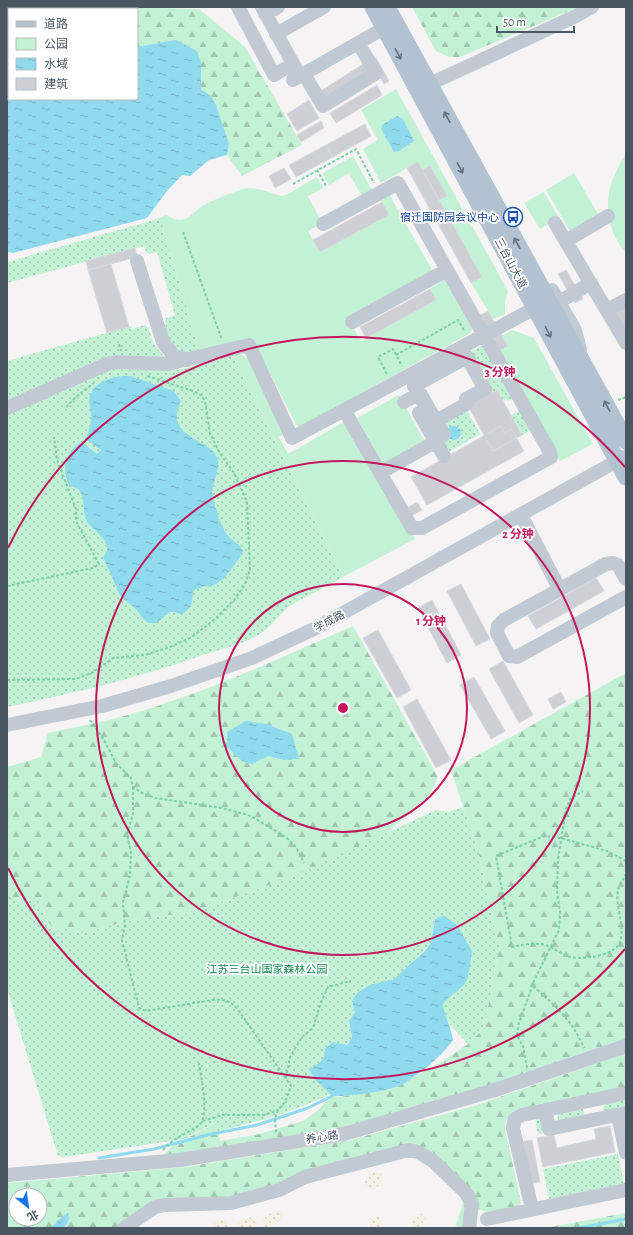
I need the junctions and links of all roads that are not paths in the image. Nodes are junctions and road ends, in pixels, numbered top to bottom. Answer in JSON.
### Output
{"nodes":[{"id":1,"x":238,"y":7,"type":"edge"},
{"id":2,"x":278,"y":7,"type":"edge"},
{"id":3,"x":324,"y":7,"type":"edge"},
{"id":4,"x":373,"y":7,"type":"edge"},
{"id":5,"x":592,"y":7,"type":"edge"},
{"id":6,"x":263,"y":10,"type":"edge"},
{"id":7,"x":389,"y":19,"type":"edge"},
{"id":8,"x":276,"y":34,"type":"junction"},
{"id":9,"x":358,"y":43,"type":"junction"},
{"id":10,"x":293,"y":64,"type":"junction"},
{"id":11,"x":299,"y":77,"type":"junction"},
{"id":12,"x":423,"y":87,"type":"junction"},
{"id":13,"x":608,"y":216,"type":"dead end"},
{"id":14,"x":555,"y":223,"type":"dead end"},
{"id":15,"x":323,"y":224,"type":"dead end"},
{"id":16,"x":566,"y":241,"type":"junction"},
{"id":17,"x":137,"y":261,"type":"dead end"},
{"id":18,"x":529,"y":266,"type":"junction"},
{"id":19,"x":447,"y":270,"type":"junction"},
{"id":20,"x":588,"y":279,"type":"junction"},
{"id":21,"x":557,"y":298,"type":"junction"},
{"id":22,"x":626,"y":300,"type":"edge"},
{"id":23,"x":535,"y":308,"type":"junction"},
{"id":24,"x":606,"y":310,"type":"junction"},
{"id":25,"x":352,"y":322,"type":"dead end"},
{"id":26,"x":484,"y":335,"type":"junction"},
{"id":27,"x":626,"y":343,"type":"edge"},
{"id":28,"x":187,"y":360,"type":"junction"},
{"id":29,"x":585,"y":366,"type":"junction"},
{"id":30,"x":400,"y":380,"type":"junction"},
{"id":31,"x":411,"y":398,"type":"junction"},
{"id":32,"x":7,"y":408,"type":"edge"},
{"id":33,"x":344,"y":410,"type":"junction"},
{"id":34,"x":436,"y":421,"type":"junction"},
{"id":35,"x":435,"y":441,"type":"junction"},
{"id":36,"x":623,"y":451,"type":"edge"},
{"id":37,"x":444,"y":456,"type":"dead end"},
{"id":38,"x":380,"y":473,"type":"junction"},
{"id":39,"x":521,"y":515,"type":"junction"},
{"id":40,"x":626,"y":579,"type":"edge"},
{"id":41,"x":560,"y":590,"type":"junction"},
{"id":42,"x":626,"y":597,"type":"edge"},
{"id":43,"x":7,"y":725,"type":"edge"},
{"id":44,"x":626,"y":1046,"type":"edge"},
{"id":45,"x":626,"y":1093,"type":"edge"},
{"id":46,"x":589,"y":1101,"type":"junction"},
{"id":47,"x":545,"y":1110,"type":"junction"},
{"id":48,"x":622,"y":1114,"type":"edge"},
{"id":49,"x":594,"y":1120,"type":"junction"},
{"id":50,"x":626,"y":1154,"type":"edge"},
{"id":51,"x":7,"y":1175,"type":"edge"},
{"id":52,"x":626,"y":1190,"type":"edge"},
{"id":53,"x":532,"y":1209,"type":"junction"},
{"id":54,"x":471,"y":1210,"type":"junction"},
{"id":55,"x":487,"y":1219,"type":"junction"},
{"id":56,"x":124,"y":1228,"type":"edge"},
{"id":57,"x":469,"y":1228,"type":"edge"},
{"id":58,"x":475,"y":1228,"type":"edge"}],
"edges":[{"from":1,"to":10,"type":"street"},
{"from":2,"to":6,"type":"street"},
{"from":3,"to":8,"type":"street"},
{"from":4,"to":7,"type":"main road","name":"三台山大道"},
{"from":5,"to":12,"type":"street"},
{"from":6,"to":8,"type":"street"},
{"from":7,"to":9,"type":"street"},
{"from":7,"to":12,"type":"main road","name":"三台山大道"},
{"from":8,"to":10,"type":"street"},
{"from":9,"to":11,"type":"street"},
{"from":9,"to":11,"type":"street"},
{"from":10,"to":11,"type":"street"},
{"from":18,"to":12,"type":"main road","name":"三台山大道","one_way":true},
{"from":12,"to":23,"type":"main road","name":"三台山大道","one_way":true},
{"from":13,"to":16,"type":"street"},
{"from":14,"to":16,"type":"street"},
{"from":15,"to":19,"type":"street"},
{"from":16,"to":20,"type":"street"},
{"from":17,"to":28,"type":"street"},
{"from":18,"to":21,"type":"street"},
{"from":18,"to":29,"type":"main road","name":"三台山大道"},
{"from":19,"to":25,"type":"street"},
{"from":19,"to":26,"type":"street"},
{"from":20,"to":21,"type":"street"},
{"from":20,"to":24,"type":"street"},
{"from":21,"to":29,"type":"street"},
{"from":22,"to":24,"type":"street"},
{"from":23,"to":26,"type":"street"},
{"from":23,"to":36,"type":"main road","name":"三台山大道","one_way":true},
{"from":24,"to":27,"type":"street"},
{"from":26,"to":30,"type":"street"},
{"from":26,"to":38,"type":"street"},
{"from":28,"to":32,"type":"street"},
{"from":28,"to":33,"type":"street"},
{"from":36,"to":29,"type":"main road","name":"三台山大道","one_way":true},
{"from":30,"to":31,"type":"street"},
{"from":30,"to":33,"type":"street"},
{"from":31,"to":34,"type":"street"},
{"from":31,"to":34,"type":"street"},
{"from":31,"to":35,"type":"street"},
{"from":33,"to":38,"type":"street"},
{"from":34,"to":35,"type":"street"},
{"from":35,"to":37,"type":"street"},
{"from":35,"to":38,"type":"street"},
{"from":36,"to":39,"type":"street","name":"学成路"},
{"from":39,"to":41,"type":"street"},
{"from":39,"to":43,"type":"street","name":"学成路"},
{"from":40,"to":41,"type":"street"},
{"from":41,"to":42,"type":"street"},
{"from":44,"to":51,"type":"street","name":"养心路"},
{"from":45,"to":46,"type":"street"},
{"from":46,"to":47,"type":"street"},
{"from":46,"to":49,"type":"street"},
{"from":47,"to":49,"type":"street"},
{"from":47,"to":53,"type":"street"},
{"from":48,"to":49,"type":"street"},
{"from":48,"to":50,"type":"street"},
{"from":52,"to":53,"type":"street"},
{"from":53,"to":55,"type":"street"},
{"from":54,"to":55,"type":"street"},
{"from":54,"to":56,"type":"street"},
{"from":54,"to":57,"type":"street"},
{"from":55,"to":58,"type":"street"}]}
